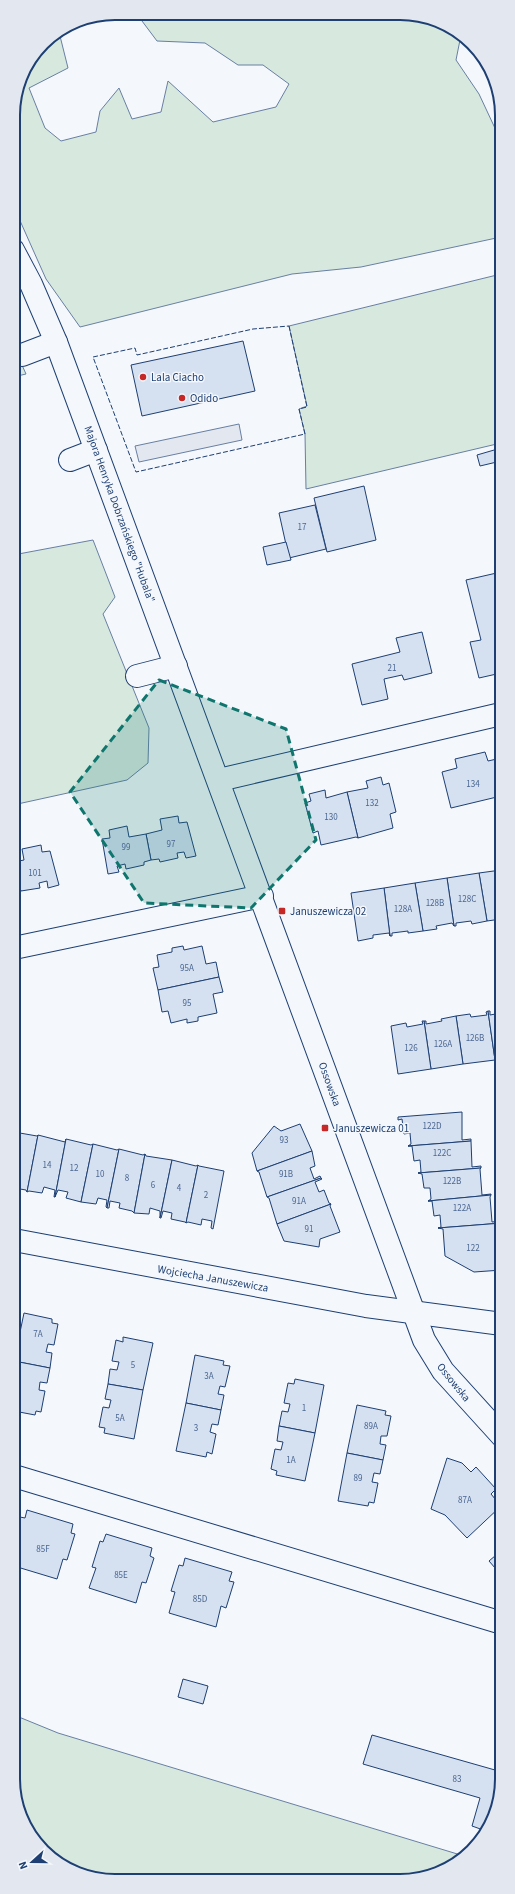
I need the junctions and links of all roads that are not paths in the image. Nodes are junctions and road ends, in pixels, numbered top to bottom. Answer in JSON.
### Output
{"nodes":[{"id":1,"x":20,"y":264,"type":"edge"},
{"id":2,"x":56,"y":342,"type":"junction"},
{"id":3,"x":22,"y":355,"type":"dead end"},
{"id":4,"x":96,"y":450,"type":"junction"},
{"id":5,"x":70,"y":460,"type":"dead end"},
{"id":6,"x":176,"y":666,"type":"junction"},
{"id":7,"x":137,"y":676,"type":"dead end"},
{"id":8,"x":495,"y":715,"type":"edge"},
{"id":9,"x":219,"y":780,"type":"junction"},
{"id":10,"x":262,"y":896,"type":"junction"},
{"id":11,"x":20,"y":947,"type":"edge"},
{"id":12,"x":20,"y":1241,"type":"edge"},
{"id":13,"x":413,"y":1312,"type":"junction"},
{"id":14,"x":495,"y":1323,"type":"edge"},
{"id":15,"x":495,"y":1428,"type":"edge"},
{"id":16,"x":20,"y":1478,"type":"edge"},
{"id":17,"x":495,"y":1621,"type":"edge"}],
"edges":[{"from":1,"to":2,"type":"street","name":"Majora Henryka Dobrzańskiego \"Hubala\""},
{"from":2,"to":3,"type":"street"},
{"from":2,"to":4,"type":"street","name":"Majora Henryka Dobrzańskiego \"Hubala\""},
{"from":4,"to":5,"type":"street"},
{"from":4,"to":6,"type":"street","name":"Majora Henryka Dobrzańskiego \"Hubala\""},
{"from":6,"to":7,"type":"street"},
{"from":6,"to":9,"type":"street","name":"Majora Henryka Dobrzańskiego \"Hubala\""},
{"from":8,"to":9,"type":"street"},
{"from":9,"to":10,"type":"street","name":"Ossowska"},
{"from":10,"to":11,"type":"street"},
{"from":10,"to":13,"type":"street","name":"Ossowska"},
{"from":12,"to":13,"type":"street","name":"Wojciecha Januszewicza"},
{"from":13,"to":14,"type":"street","name":"Wojciecha Januszewicza"},
{"from":13,"to":15,"type":"street","name":"Ossowska"},
{"from":16,"to":17,"type":"street"}]}
